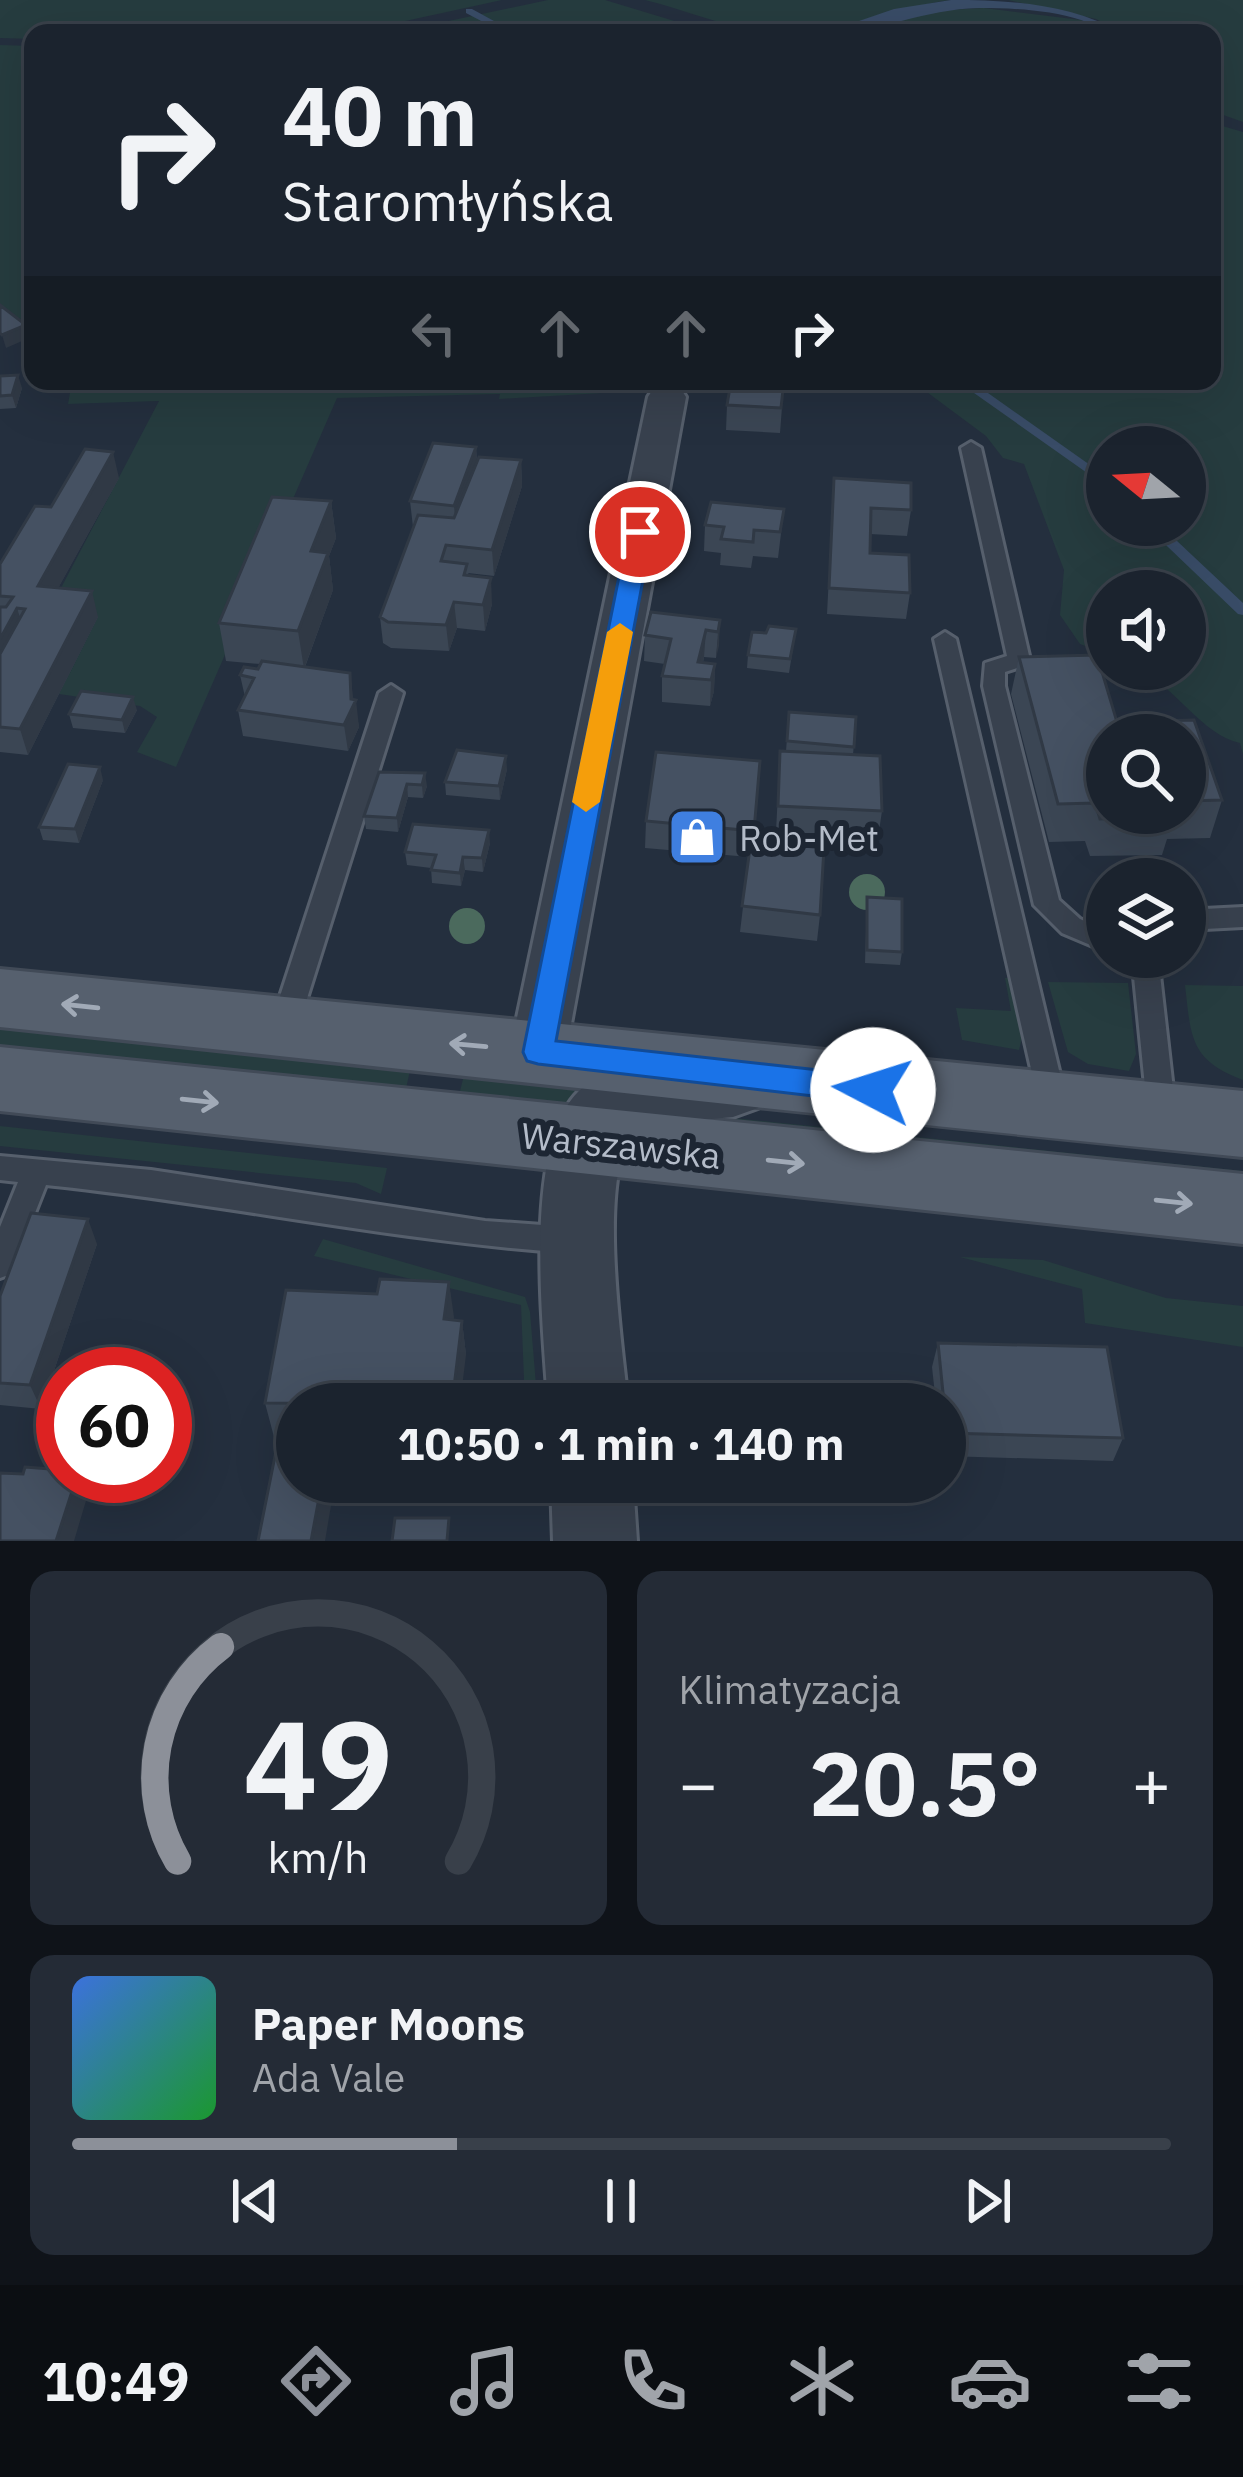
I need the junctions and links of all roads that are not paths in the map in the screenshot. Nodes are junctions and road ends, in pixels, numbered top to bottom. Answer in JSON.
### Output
{"nodes":[{"id":1,"x":667,"y":397,"type":"dead end"},
{"id":2,"x":971,"y":448,"type":"dead end"},
{"id":3,"x":945,"y":639,"type":"dead end"},
{"id":4,"x":391,"y":693,"type":"dead end"},
{"id":5,"x":1243,"y":917,"type":"edge"},
{"id":6,"x":1206,"y":919,"type":"edge"},
{"id":7,"x":1086,"y":932,"type":"edge"},
{"id":8,"x":1147,"y":978,"type":"edge"},
{"id":9,"x":0,"y":998,"type":"edge"},
{"id":10,"x":284,"y":1027,"type":"junction"},
{"id":11,"x":538,"y":1052,"type":"junction"},
{"id":12,"x":0,"y":1079,"type":"edge"},
{"id":13,"x":793,"y":1082,"type":"junction"},
{"id":14,"x":1053,"y":1105,"type":"junction"},
{"id":15,"x":1162,"y":1116,"type":"junction"},
{"id":16,"x":1243,"y":1124,"type":"edge"},
{"id":17,"x":586,"y":1142,"type":"junction"},
{"id":18,"x":0,"y":1168,"type":"edge"},
{"id":19,"x":37,"y":1171,"type":"junction"},
{"id":20,"x":1243,"y":1209,"type":"edge"},
{"id":21,"x":579,"y":1240,"type":"junction"},
{"id":22,"x":0,"y":1264,"type":"edge"},
{"id":23,"x":587,"y":1383,"type":"edge"},
{"id":24,"x":593,"y":1503,"type":"edge"},
{"id":25,"x":595,"y":1541,"type":"edge"}],
"edges":[{"from":1,"to":11,"type":"street"},
{"from":2,"to":7,"type":"lane"},
{"from":3,"to":14,"type":"lane"},
{"from":4,"to":10,"type":"lane"},
{"from":5,"to":6,"type":"lane"},
{"from":8,"to":15,"type":"lane"},
{"from":10,"to":9,"type":"main road","one_way":true},
{"from":11,"to":10,"type":"main road","one_way":true},
{"from":11,"to":13,"type":"main road"},
{"from":12,"to":17,"type":"main road","name":"Warszawska","one_way":true},
{"from":13,"to":14,"type":"main road"},
{"from":13,"to":17,"type":"street"},
{"from":14,"to":15,"type":"main road"},
{"from":15,"to":16,"type":"main road"},
{"from":17,"to":20,"type":"main road","name":"Warszawska","one_way":true},
{"from":17,"to":21,"type":"street"},
{"from":18,"to":19,"type":"lane"},
{"from":19,"to":21,"type":"lane"},
{"from":19,"to":22,"type":"lane"},
{"from":21,"to":23,"type":"street"},
{"from":24,"to":25,"type":"street"}]}
